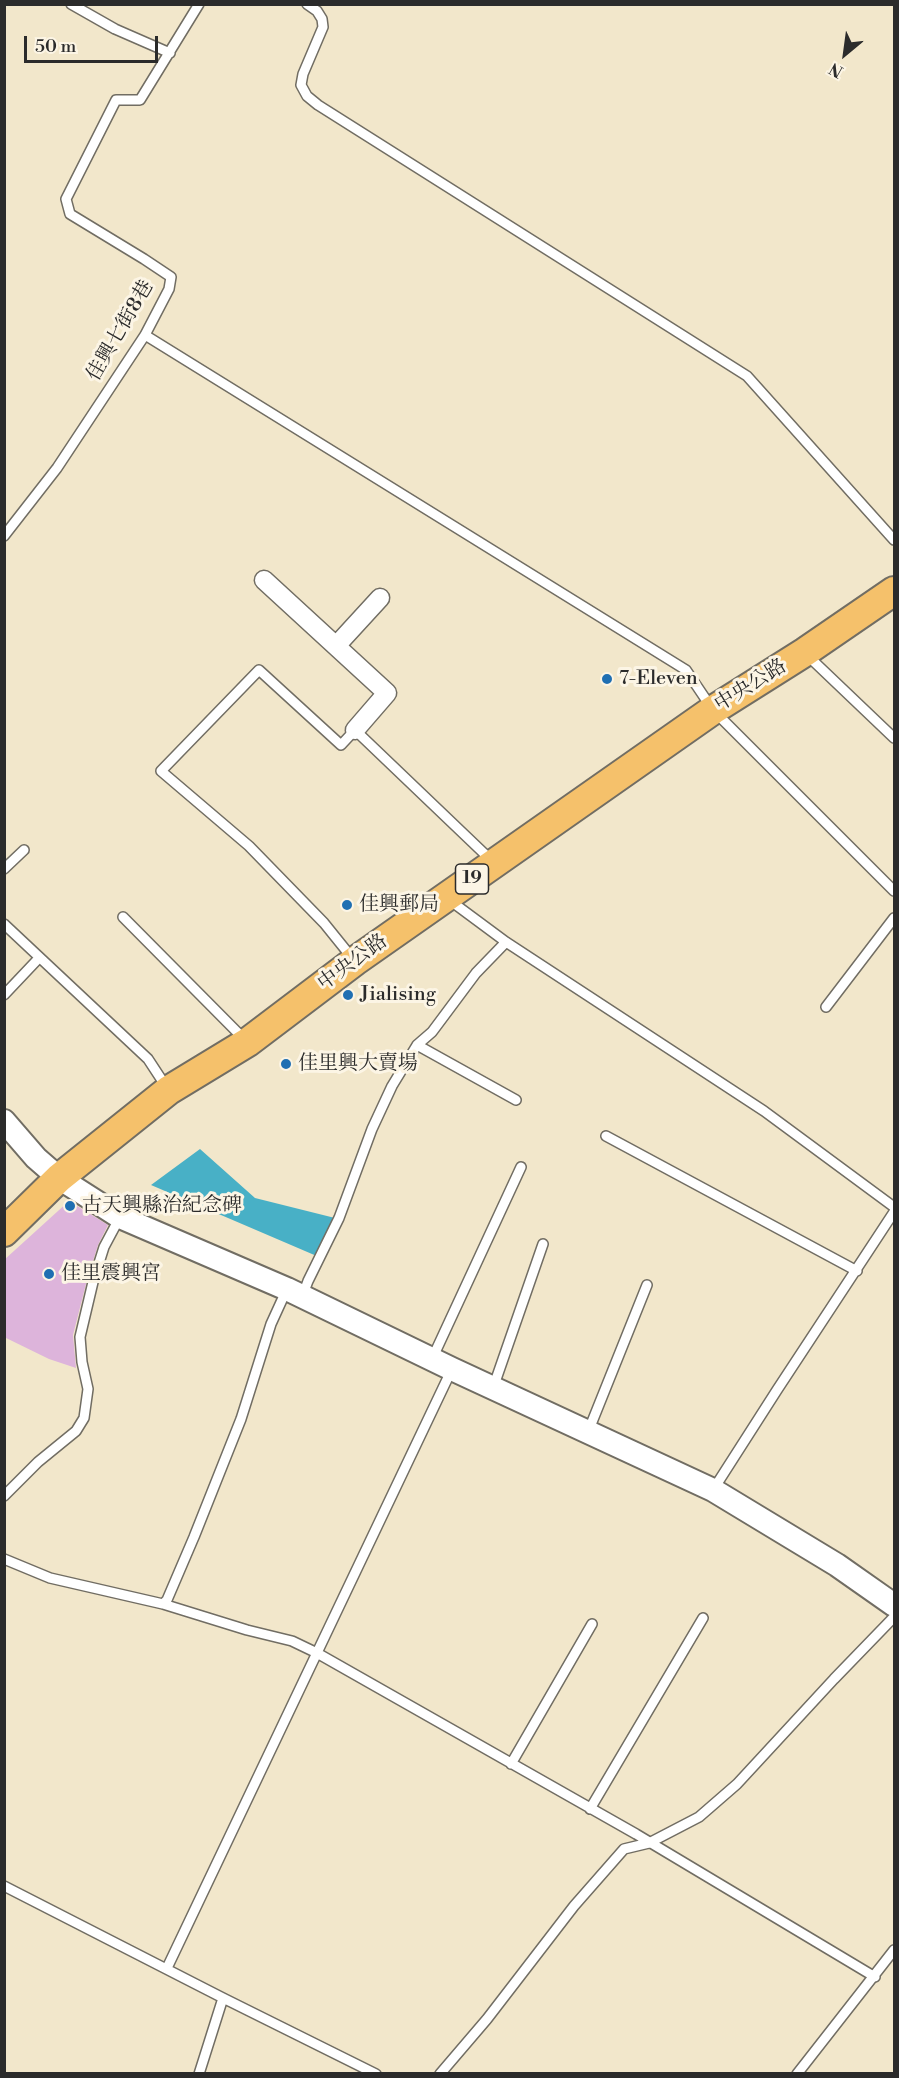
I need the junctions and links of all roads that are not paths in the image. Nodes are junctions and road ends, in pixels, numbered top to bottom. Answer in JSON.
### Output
{"nodes":[{"id":1,"x":71,"y":4,"type":"edge"},
{"id":2,"x":199,"y":4,"type":"edge"},
{"id":3,"x":307,"y":4,"type":"edge"},
{"id":4,"x":170,"y":53,"type":"junction"},
{"id":5,"x":145,"y":335,"type":"junction"},
{"id":6,"x":4,"y":536,"type":"edge"},
{"id":7,"x":894,"y":540,"type":"edge"},
{"id":8,"x":264,"y":580,"type":"dead end"},
{"id":9,"x":894,"y":591,"type":"edge"},
{"id":10,"x":380,"y":598,"type":"dead end"},
{"id":11,"x":336,"y":646,"type":"junction"},
{"id":12,"x":805,"y":652,"type":"junction"},
{"id":13,"x":713,"y":710,"type":"junction"},
{"id":14,"x":355,"y":730,"type":"junction"},
{"id":15,"x":894,"y":738,"type":"edge"},
{"id":16,"x":24,"y":850,"type":"dead end"},
{"id":17,"x":495,"y":864,"type":"junction"},
{"id":18,"x":4,"y":869,"type":"edge"},
{"id":19,"x":894,"y":891,"type":"edge"},
{"id":20,"x":446,"y":897,"type":"junction"},
{"id":21,"x":123,"y":917,"type":"dead end"},
{"id":22,"x":894,"y":918,"type":"edge"},
{"id":23,"x":4,"y":924,"type":"edge"},
{"id":24,"x":506,"y":942,"type":"junction"},
{"id":25,"x":39,"y":957,"type":"junction"},
{"id":26,"x":355,"y":960,"type":"junction"},
{"id":27,"x":4,"y":995,"type":"edge"},
{"id":28,"x":826,"y":1007,"type":"dead end"},
{"id":29,"x":248,"y":1042,"type":"junction"},
{"id":30,"x":417,"y":1045,"type":"junction"},
{"id":31,"x":169,"y":1090,"type":"junction"},
{"id":32,"x":516,"y":1100,"type":"dead end"},
{"id":33,"x":4,"y":1121,"type":"edge"},
{"id":34,"x":606,"y":1136,"type":"dead end"},
{"id":35,"x":521,"y":1167,"type":"dead end"},
{"id":36,"x":59,"y":1178,"type":"junction"},
{"id":37,"x":894,"y":1207,"type":"edge"},
{"id":38,"x":894,"y":1212,"type":"edge"},
{"id":39,"x":120,"y":1217,"type":"junction"},
{"id":40,"x":4,"y":1232,"type":"edge"},
{"id":41,"x":543,"y":1244,"type":"dead end"},
{"id":42,"x":857,"y":1271,"type":"junction"},
{"id":43,"x":646,"y":1285,"type":"dead end"},
{"id":44,"x":294,"y":1293,"type":"junction"},
{"id":45,"x":442,"y":1364,"type":"junction"},
{"id":46,"x":493,"y":1388,"type":"junction"},
{"id":47,"x":588,"y":1432,"type":"junction"},
{"id":48,"x":714,"y":1490,"type":"junction"},
{"id":49,"x":4,"y":1496,"type":"edge"},
{"id":50,"x":4,"y":1559,"type":"edge"},
{"id":51,"x":162,"y":1604,"type":"junction"},
{"id":52,"x":894,"y":1605,"type":"edge"},
{"id":53,"x":894,"y":1617,"type":"edge"},
{"id":54,"x":703,"y":1618,"type":"dead end"},
{"id":55,"x":592,"y":1624,"type":"dead end"},
{"id":56,"x":317,"y":1653,"type":"junction"},
{"id":57,"x":512,"y":1764,"type":"junction"},
{"id":58,"x":590,"y":1809,"type":"junction"},
{"id":59,"x":649,"y":1843,"type":"junction"},
{"id":60,"x":4,"y":1886,"type":"edge"},
{"id":61,"x":894,"y":1950,"type":"edge"},
{"id":62,"x":167,"y":1968,"type":"junction"},
{"id":63,"x":875,"y":1977,"type":"junction"},
{"id":64,"x":223,"y":1998,"type":"junction"},
{"id":65,"x":199,"y":2073,"type":"edge"},
{"id":66,"x":376,"y":2073,"type":"edge"},
{"id":67,"x":440,"y":2073,"type":"edge"},
{"id":68,"x":796,"y":2073,"type":"edge"}],
"edges":[{"from":1,"to":4,"type":"lane"},
{"from":2,"to":4,"type":"lane","name":"佳興七街8巷"},
{"from":3,"to":7,"type":"lane"},
{"from":4,"to":5,"type":"lane","name":"佳興七街8巷"},
{"from":5,"to":6,"type":"lane","name":"佳興七街8巷"},
{"from":5,"to":13,"type":"lane"},
{"from":8,"to":11,"type":"street"},
{"from":9,"to":12,"type":"main road","name":"中央公路","number":"19"},
{"from":10,"to":11,"type":"street"},
{"from":11,"to":14,"type":"street"},
{"from":12,"to":13,"type":"main road","name":"中央公路","number":"19"},
{"from":12,"to":15,"type":"lane"},
{"from":13,"to":17,"type":"main road","name":"中央公路","number":"19"},
{"from":13,"to":19,"type":"lane"},
{"from":14,"to":17,"type":"lane"},
{"from":14,"to":26,"type":"lane"},
{"from":16,"to":18,"type":"lane"},
{"from":17,"to":20,"type":"main road","name":"中央公路","number":"19"},
{"from":20,"to":24,"type":"lane"},
{"from":20,"to":26,"type":"main road","name":"中央公路","number":"19"},
{"from":21,"to":29,"type":"lane"},
{"from":22,"to":28,"type":"lane"},
{"from":23,"to":25,"type":"lane"},
{"from":24,"to":30,"type":"lane"},
{"from":24,"to":37,"type":"lane"},
{"from":25,"to":27,"type":"lane"},
{"from":25,"to":31,"type":"lane"},
{"from":26,"to":29,"type":"main road","name":"中央公路","number":"19"},
{"from":29,"to":31,"type":"main road","name":"中央公路","number":"19"},
{"from":30,"to":32,"type":"lane"},
{"from":30,"to":44,"type":"lane"},
{"from":31,"to":36,"type":"main road","name":"中央公路","number":"19"},
{"from":33,"to":36,"type":"street"},
{"from":34,"to":42,"type":"lane"},
{"from":35,"to":45,"type":"lane"},
{"from":36,"to":39,"type":"street"},
{"from":36,"to":40,"type":"main road","name":"中央公路","number":"19"},
{"from":38,"to":42,"type":"lane"},
{"from":39,"to":44,"type":"street"},
{"from":39,"to":49,"type":"lane"},
{"from":41,"to":46,"type":"lane"},
{"from":42,"to":48,"type":"lane"},
{"from":43,"to":47,"type":"lane"},
{"from":44,"to":45,"type":"street"},
{"from":44,"to":51,"type":"lane"},
{"from":45,"to":46,"type":"street"},
{"from":45,"to":56,"type":"lane"},
{"from":46,"to":47,"type":"street"},
{"from":47,"to":48,"type":"street"},
{"from":48,"to":52,"type":"street"},
{"from":50,"to":51,"type":"lane"},
{"from":51,"to":56,"type":"lane"},
{"from":53,"to":59,"type":"lane"},
{"from":54,"to":58,"type":"lane"},
{"from":55,"to":57,"type":"lane"},
{"from":56,"to":57,"type":"lane"},
{"from":56,"to":62,"type":"lane"},
{"from":57,"to":58,"type":"lane"},
{"from":58,"to":59,"type":"lane"},
{"from":59,"to":63,"type":"lane"},
{"from":59,"to":67,"type":"lane"},
{"from":60,"to":62,"type":"lane"},
{"from":61,"to":63,"type":"lane"},
{"from":62,"to":64,"type":"lane"},
{"from":63,"to":68,"type":"lane"},
{"from":64,"to":65,"type":"lane"},
{"from":64,"to":66,"type":"lane"}]}
